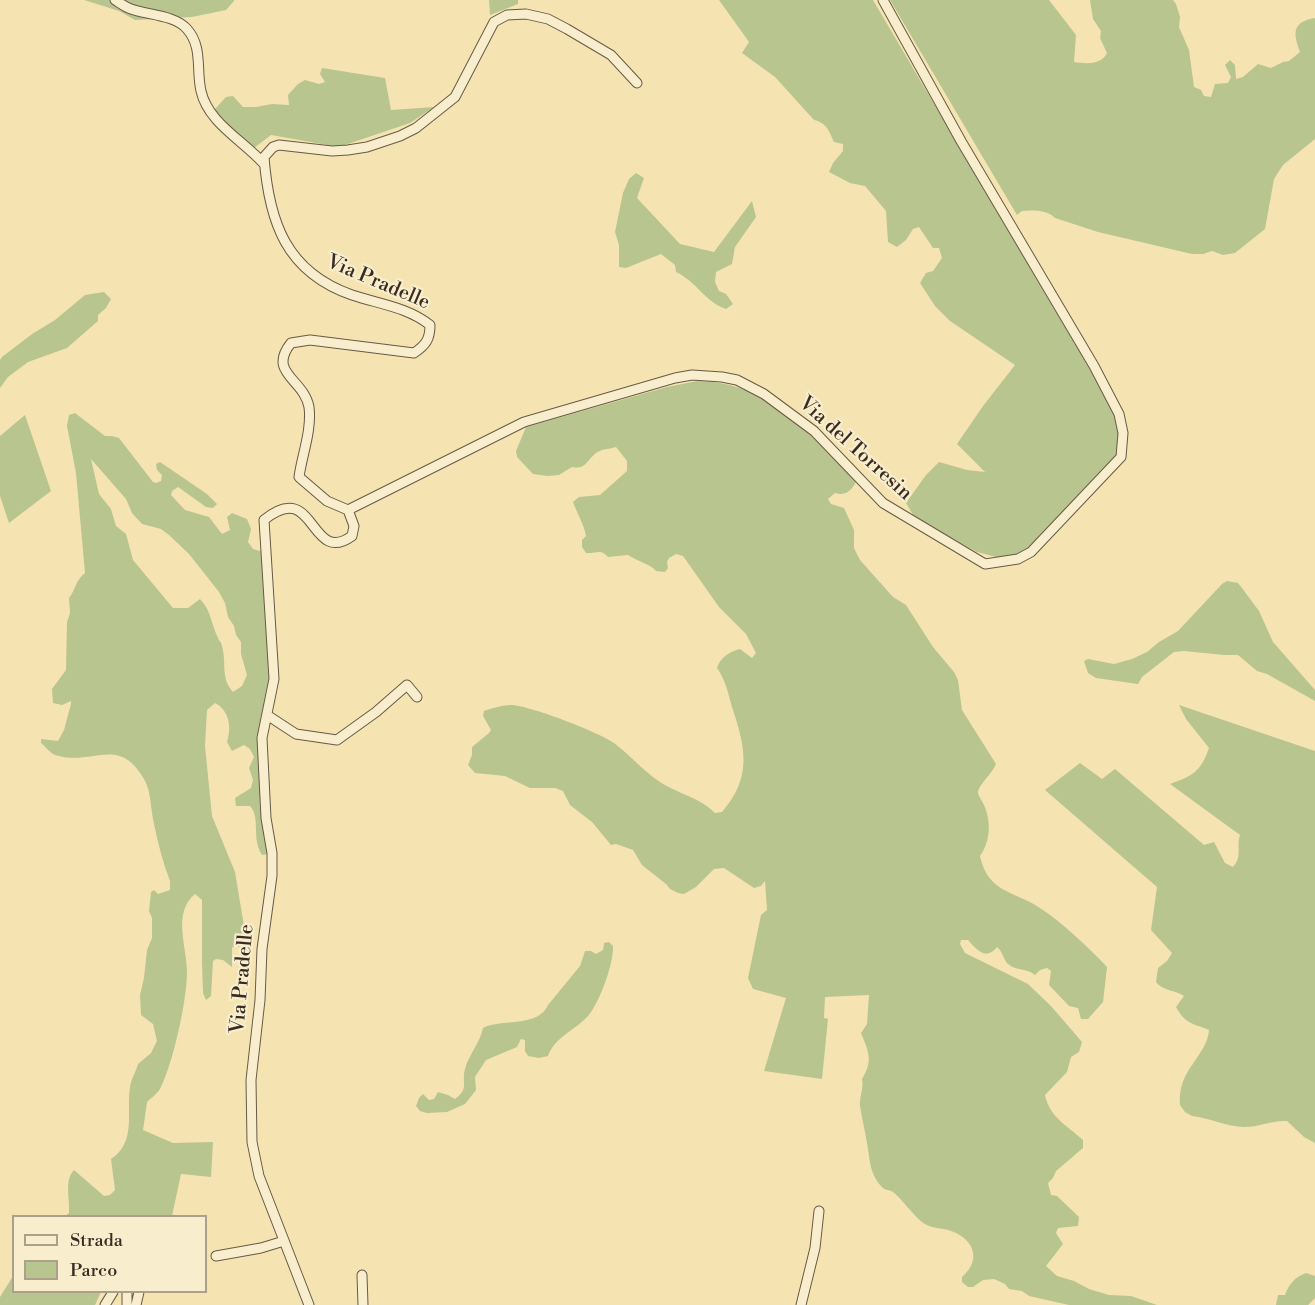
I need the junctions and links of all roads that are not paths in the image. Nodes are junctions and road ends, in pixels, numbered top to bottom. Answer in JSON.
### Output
{"nodes":[{"id":1,"x":115,"y":0,"type":"edge"},
{"id":2,"x":883,"y":0,"type":"edge"},
{"id":3,"x":637,"y":84,"type":"dead end"},
{"id":4,"x":264,"y":164,"type":"junction"},
{"id":5,"x":348,"y":510,"type":"junction"},
{"id":6,"x":417,"y":697,"type":"dead end"},
{"id":7,"x":267,"y":715,"type":"junction"},
{"id":8,"x":819,"y":1211,"type":"dead end"},
{"id":9,"x":284,"y":1241,"type":"junction"},
{"id":10,"x":216,"y":1257,"type":"dead end"},
{"id":11,"x":362,"y":1275,"type":"dead end"},
{"id":12,"x":309,"y":1305,"type":"edge"},
{"id":13,"x":363,"y":1305,"type":"edge"},
{"id":14,"x":801,"y":1305,"type":"edge"}],
"edges":[{"from":1,"to":4,"type":"street"},
{"from":2,"to":5,"type":"street","name":"Via del Torresin"},
{"from":3,"to":4,"type":"street"},
{"from":4,"to":5,"type":"street","name":"Via Pradelle"},
{"from":5,"to":7,"type":"street","name":"Via Pradelle"},
{"from":6,"to":7,"type":"street"},
{"from":7,"to":9,"type":"street","name":"Via Pradelle"},
{"from":8,"to":14,"type":"street"},
{"from":9,"to":10,"type":"street"},
{"from":9,"to":12,"type":"street","name":"Via Pradelle"},
{"from":11,"to":13,"type":"street"}]}
